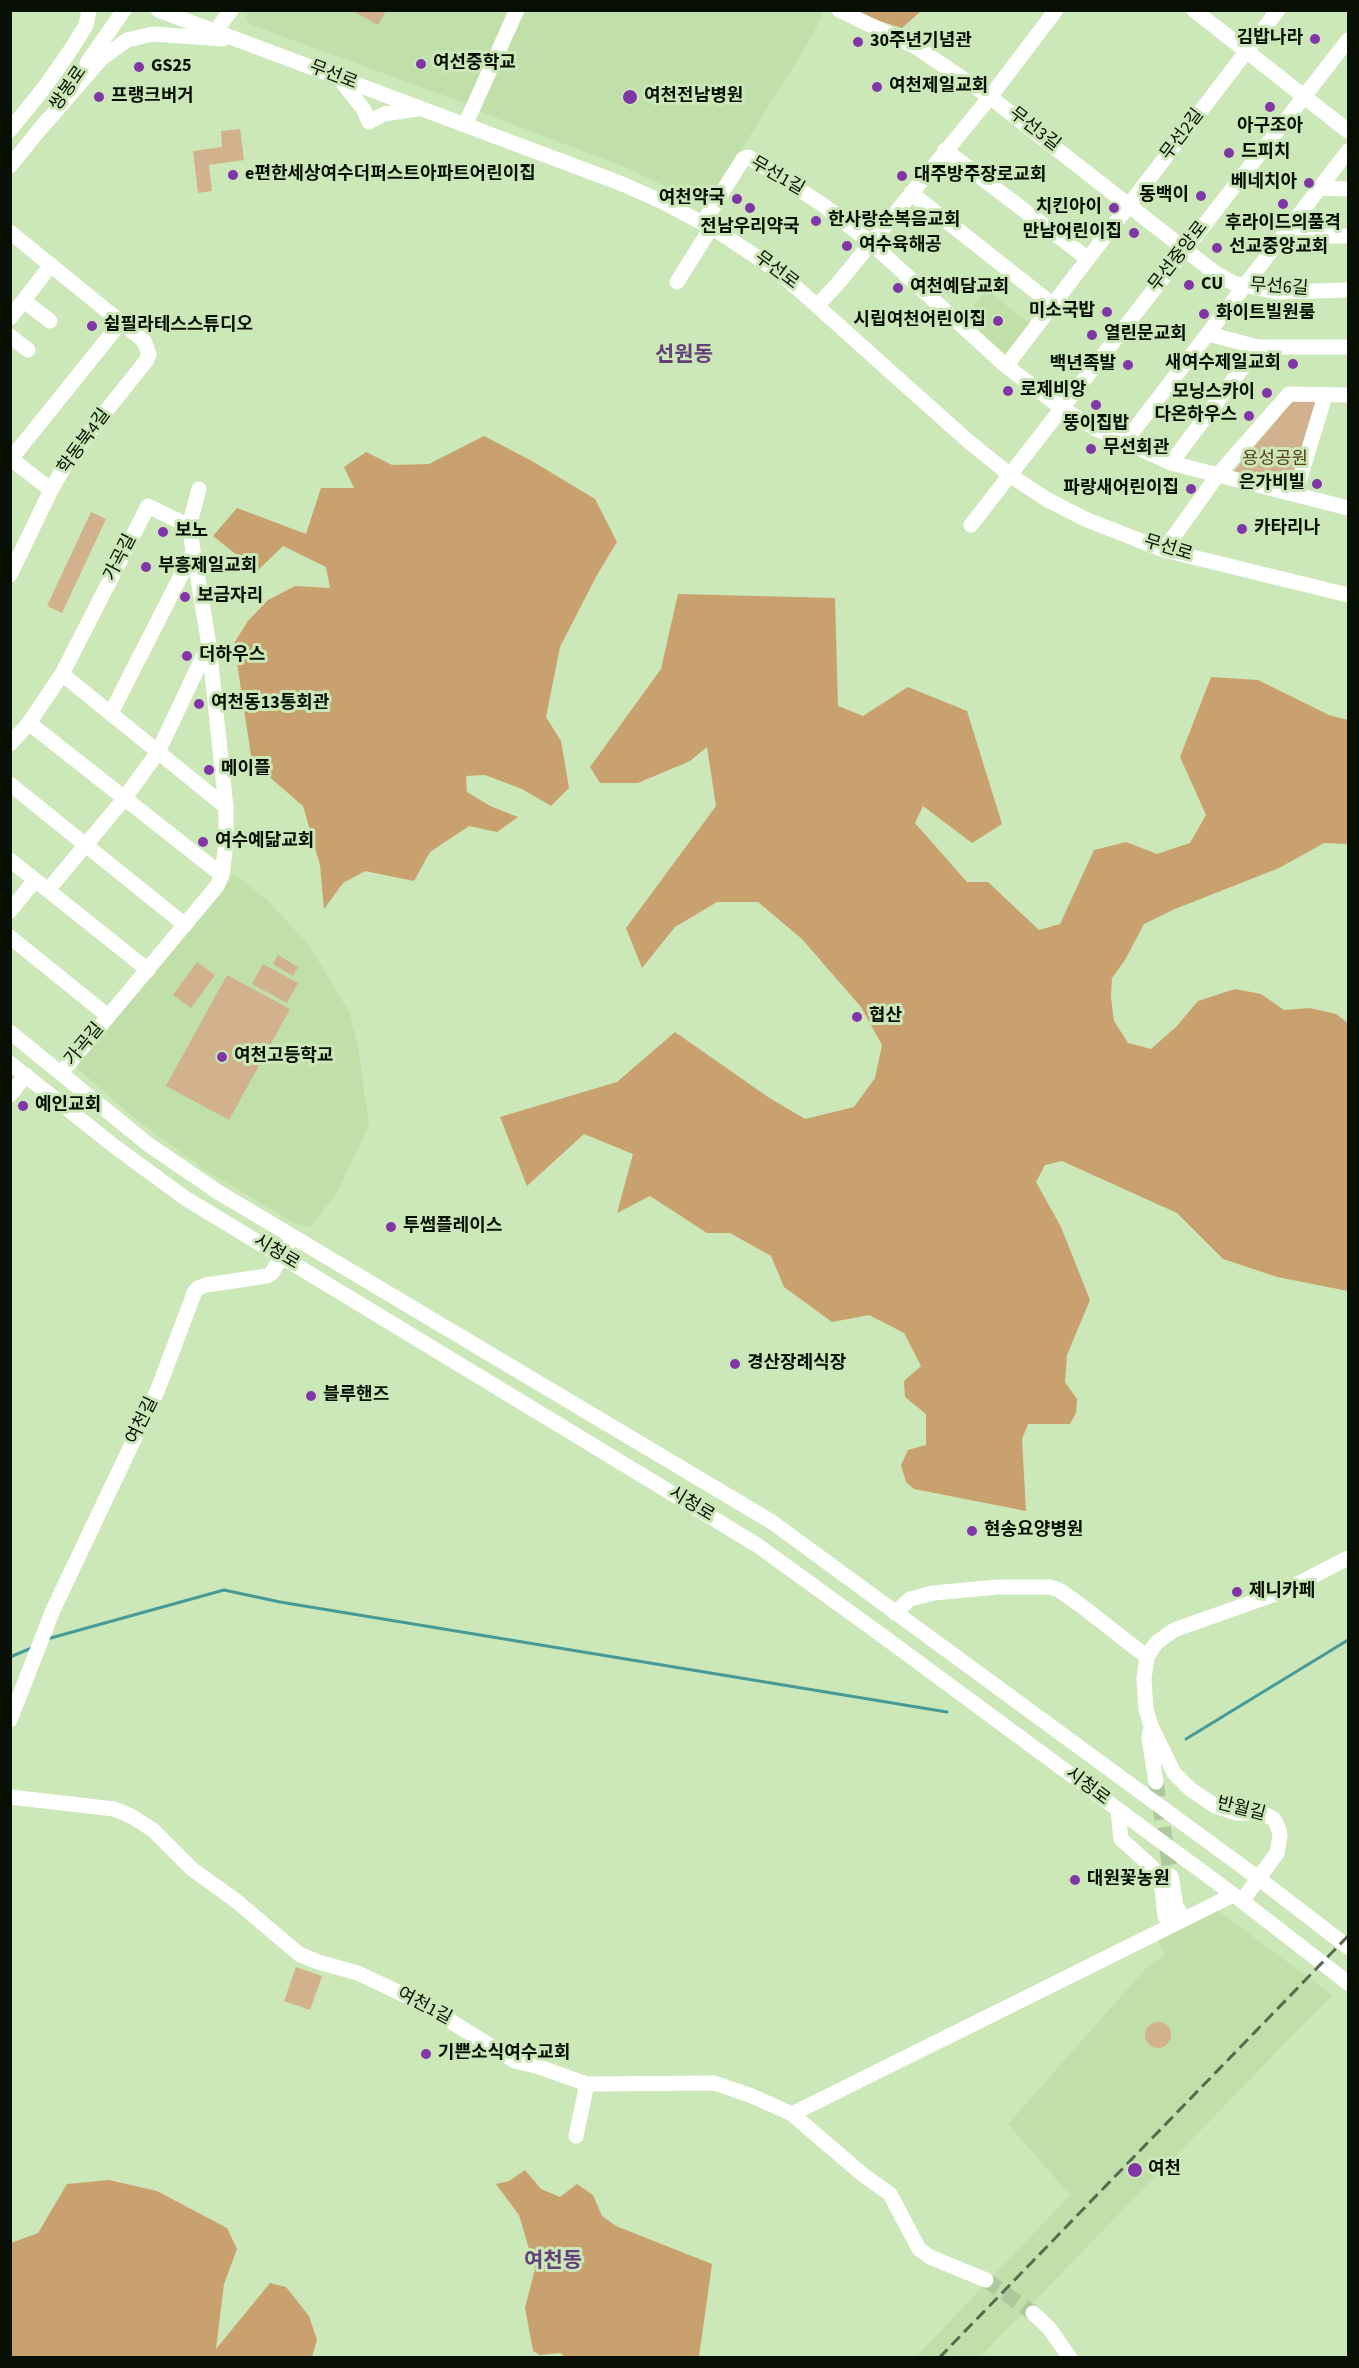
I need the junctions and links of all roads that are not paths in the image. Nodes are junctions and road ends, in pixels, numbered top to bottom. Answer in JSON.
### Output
{"nodes":[{"id":1,"x":89,"y":10,"type":"edge"},
{"id":2,"x":124,"y":10,"type":"edge"},
{"id":3,"x":231,"y":10,"type":"edge"},
{"id":4,"x":517,"y":10,"type":"edge"},
{"id":5,"x":840,"y":10,"type":"edge"},
{"id":6,"x":1056,"y":10,"type":"edge"},
{"id":7,"x":1194,"y":10,"type":"edge"},
{"id":8,"x":1278,"y":10,"type":"edge"},
{"id":9,"x":166,"y":12,"type":"edge"},
{"id":10,"x":215,"y":32,"type":"junction"},
{"id":11,"x":236,"y":40,"type":"junction"},
{"id":12,"x":1348,"y":40,"type":"edge"},
{"id":13,"x":1247,"y":51,"type":"junction"},
{"id":14,"x":339,"y":78,"type":"junction"},
{"id":15,"x":990,"y":97,"type":"junction"},
{"id":16,"x":1304,"y":97,"type":"junction"},
{"id":17,"x":420,"y":108,"type":"junction"},
{"id":18,"x":465,"y":125,"type":"junction"},
{"id":19,"x":42,"y":126,"type":"junction"},
{"id":20,"x":10,"y":130,"type":"edge"},
{"id":21,"x":1348,"y":131,"type":"edge"},
{"id":22,"x":945,"y":150,"type":"junction"},
{"id":23,"x":1348,"y":151,"type":"edge"},
{"id":24,"x":10,"y":166,"type":"edge"},
{"id":25,"x":1320,"y":188,"type":"junction"},
{"id":26,"x":1348,"y":189,"type":"edge"},
{"id":27,"x":911,"y":193,"type":"junction"},
{"id":28,"x":1130,"y":204,"type":"junction"},
{"id":29,"x":707,"y":225,"type":"junction"},
{"id":30,"x":10,"y":232,"type":"edge"},
{"id":31,"x":1283,"y":236,"type":"junction"},
{"id":32,"x":1348,"y":236,"type":"edge"},
{"id":33,"x":871,"y":243,"type":"junction"},
{"id":34,"x":1185,"y":249,"type":"junction"},
{"id":35,"x":1088,"y":259,"type":"junction"},
{"id":36,"x":51,"y":265,"type":"junction"},
{"id":37,"x":677,"y":282,"type":"dead end"},
{"id":38,"x":1244,"y":287,"type":"junction"},
{"id":39,"x":1348,"y":290,"type":"edge"},
{"id":40,"x":24,"y":301,"type":"junction"},
{"id":41,"x":818,"y":305,"type":"junction"},
{"id":42,"x":1053,"y":305,"type":"junction"},
{"id":43,"x":10,"y":318,"type":"edge"},
{"id":44,"x":50,"y":321,"type":"dead end"},
{"id":45,"x":121,"y":322,"type":"junction"},
{"id":46,"x":1208,"y":334,"type":"junction"},
{"id":47,"x":10,"y":336,"type":"edge"},
{"id":48,"x":1258,"y":346,"type":"junction"},
{"id":49,"x":1348,"y":347,"type":"edge"},
{"id":50,"x":28,"y":350,"type":"dead end"},
{"id":51,"x":1006,"y":366,"type":"junction"},
{"id":52,"x":1348,"y":394,"type":"edge"},
{"id":53,"x":1325,"y":396,"type":"junction"},
{"id":54,"x":1062,"y":408,"type":"junction"},
{"id":55,"x":1124,"y":443,"type":"junction"},
{"id":56,"x":11,"y":459,"type":"edge"},
{"id":57,"x":1171,"y":464,"type":"junction"},
{"id":58,"x":1010,"y":475,"type":"junction"},
{"id":59,"x":1217,"y":476,"type":"junction"},
{"id":60,"x":199,"y":489,"type":"dead end"},
{"id":61,"x":51,"y":490,"type":"junction"},
{"id":62,"x":1295,"y":494,"type":"junction"},
{"id":63,"x":1348,"y":508,"type":"edge"},
{"id":64,"x":971,"y":525,"type":"dead end"},
{"id":65,"x":189,"y":526,"type":"junction"},
{"id":66,"x":1164,"y":550,"type":"junction"},
{"id":67,"x":193,"y":552,"type":"junction"},
{"id":68,"x":10,"y":575,"type":"edge"},
{"id":69,"x":1348,"y":595,"type":"edge"},
{"id":70,"x":208,"y":645,"type":"junction"},
{"id":71,"x":62,"y":674,"type":"junction"},
{"id":72,"x":111,"y":712,"type":"junction"},
{"id":73,"x":29,"y":723,"type":"junction"},
{"id":74,"x":10,"y":744,"type":"edge"},
{"id":75,"x":158,"y":752,"type":"junction"},
{"id":76,"x":10,"y":784,"type":"edge"},
{"id":77,"x":124,"y":799,"type":"junction"},
{"id":78,"x":226,"y":807,"type":"junction"},
{"id":79,"x":85,"y":844,"type":"junction"},
{"id":80,"x":10,"y":860,"type":"edge"},
{"id":81,"x":222,"y":874,"type":"junction"},
{"id":82,"x":35,"y":880,"type":"junction"},
{"id":83,"x":48,"y":890,"type":"junction"},
{"id":84,"x":10,"y":911,"type":"edge"},
{"id":85,"x":185,"y":926,"type":"junction"},
{"id":86,"x":10,"y":938,"type":"edge"},
{"id":87,"x":148,"y":970,"type":"junction"},
{"id":88,"x":108,"y":1016,"type":"junction"},
{"id":89,"x":10,"y":1032,"type":"edge"},
{"id":90,"x":10,"y":1063,"type":"edge"},
{"id":91,"x":61,"y":1073,"type":"junction"},
{"id":92,"x":26,"y":1075,"type":"junction"},
{"id":93,"x":10,"y":1095,"type":"edge"},
{"id":94,"x":292,"y":1237,"type":"junction"},
{"id":95,"x":281,"y":1257,"type":"junction"},
{"id":96,"x":1348,"y":1558,"type":"edge"},
{"id":97,"x":895,"y":1613,"type":"junction"},
{"id":98,"x":1162,"y":1637,"type":"junction"},
{"id":99,"x":1125,"y":1638,"type":"junction"},
{"id":100,"x":1147,"y":1657,"type":"junction"},
{"id":101,"x":10,"y":1720,"type":"edge"},
{"id":102,"x":1151,"y":1726,"type":"junction"},
{"id":103,"x":1156,"y":1782,"type":"tunnel mouth"},
{"id":104,"x":10,"y":1797,"type":"edge"},
{"id":105,"x":1118,"y":1810,"type":"junction"},
{"id":106,"x":1171,"y":1876,"type":"tunnel mouth"},
{"id":107,"x":1258,"y":1878,"type":"junction"},
{"id":108,"x":1237,"y":1898,"type":"junction"},
{"id":109,"x":1185,"y":1919,"type":"junction"},
{"id":110,"x":1170,"y":1926,"type":"junction"},
{"id":111,"x":1348,"y":1947,"type":"edge"},
{"id":112,"x":1348,"y":1983,"type":"edge"},
{"id":113,"x":586,"y":2084,"type":"junction"},
{"id":114,"x":792,"y":2114,"type":"junction"},
{"id":115,"x":576,"y":2136,"type":"dead end"},
{"id":116,"x":986,"y":2280,"type":"tunnel mouth"},
{"id":117,"x":1033,"y":2313,"type":"tunnel mouth"},
{"id":118,"x":1070,"y":2358,"type":"edge"}],
"edges":[{"from":1,"to":20,"type":"street","name":"쌍봉로"},
{"from":2,"to":19,"type":"street","name":"쌍봉로"},
{"from":3,"to":10,"type":"street"},
{"from":4,"to":18,"type":"street"},
{"from":5,"to":15,"type":"street","name":"무선3길"},
{"from":6,"to":15,"type":"street"},
{"from":7,"to":13,"type":"street"},
{"from":8,"to":13,"type":"street","name":"무선2길"},
{"from":9,"to":10,"type":"street","name":"무선로"},
{"from":10,"to":11,"type":"street","name":"무선로"},
{"from":11,"to":14,"type":"street","name":"무선로"},
{"from":11,"to":19,"type":"street"},
{"from":12,"to":16,"type":"street","name":"무선중앙로"},
{"from":13,"to":16,"type":"street"},
{"from":13,"to":28,"type":"street","name":"무선2길"},
{"from":14,"to":17,"type":"street","name":"무선로"},
{"from":14,"to":17,"type":"street"},
{"from":15,"to":22,"type":"street"},
{"from":15,"to":28,"type":"street","name":"무선3길"},
{"from":16,"to":21,"type":"street"},
{"from":16,"to":34,"type":"street","name":"무선중앙로"},
{"from":17,"to":18,"type":"street","name":"무선로"},
{"from":18,"to":29,"type":"street","name":"무선로"},
{"from":19,"to":24,"type":"street","name":"쌍봉로"},
{"from":22,"to":27,"type":"street"},
{"from":22,"to":35,"type":"street"},
{"from":23,"to":25,"type":"street"},
{"from":25,"to":26,"type":"street"},
{"from":25,"to":31,"type":"street"},
{"from":27,"to":33,"type":"street"},
{"from":27,"to":42,"type":"street"},
{"from":28,"to":34,"type":"street","name":"무선3길"},
{"from":28,"to":35,"type":"street","name":"무선2길"},
{"from":29,"to":33,"type":"street","name":"무선1길"},
{"from":29,"to":37,"type":"street"},
{"from":29,"to":41,"type":"street","name":"무선로"},
{"from":30,"to":36,"type":"street","name":"학동북4길"},
{"from":31,"to":32,"type":"street"},
{"from":31,"to":38,"type":"street"},
{"from":33,"to":41,"type":"street"},
{"from":33,"to":51,"type":"street","name":"무선1길"},
{"from":34,"to":38,"type":"street","name":"무선6길"},
{"from":34,"to":54,"type":"street","name":"무선중앙로"},
{"from":35,"to":42,"type":"street","name":"무선2길"},
{"from":36,"to":40,"type":"street"},
{"from":36,"to":45,"type":"street","name":"학동북4길"},
{"from":38,"to":39,"type":"street","name":"무선6길"},
{"from":38,"to":46,"type":"street"},
{"from":40,"to":43,"type":"street"},
{"from":40,"to":44,"type":"street"},
{"from":41,"to":58,"type":"street","name":"무선로"},
{"from":42,"to":51,"type":"street","name":"무선2길"},
{"from":45,"to":56,"type":"street"},
{"from":45,"to":61,"type":"street","name":"학동북4길"},
{"from":46,"to":48,"type":"street"},
{"from":46,"to":55,"type":"street"},
{"from":47,"to":50,"type":"street"},
{"from":48,"to":49,"type":"street"},
{"from":48,"to":57,"type":"street"},
{"from":51,"to":54,"type":"street","name":"무선1길"},
{"from":52,"to":53,"type":"street"},
{"from":53,"to":59,"type":"street"},
{"from":53,"to":62,"type":"street"},
{"from":54,"to":55,"type":"street","name":"무선1길"},
{"from":54,"to":58,"type":"street","name":"무선중앙로"},
{"from":55,"to":57,"type":"street","name":"무선1길"},
{"from":56,"to":61,"type":"street"},
{"from":57,"to":59,"type":"street","name":"무선1길"},
{"from":58,"to":64,"type":"street","name":"무선중앙로"},
{"from":58,"to":66,"type":"street","name":"무선로"},
{"from":59,"to":62,"type":"street","name":"무선1길"},
{"from":59,"to":66,"type":"street"},
{"from":60,"to":65,"type":"street"},
{"from":61,"to":68,"type":"street","name":"학동북4길"},
{"from":62,"to":63,"type":"street","name":"무선1길"},
{"from":65,"to":67,"type":"street","name":"가곡길"},
{"from":65,"to":71,"type":"street","name":"가곡길"},
{"from":66,"to":69,"type":"street","name":"무선로"},
{"from":67,"to":70,"type":"street","name":"가곡길"},
{"from":67,"to":72,"type":"street"},
{"from":70,"to":75,"type":"street"},
{"from":70,"to":78,"type":"street","name":"가곡길"},
{"from":71,"to":72,"type":"street"},
{"from":71,"to":73,"type":"street","name":"가곡길"},
{"from":72,"to":75,"type":"street"},
{"from":73,"to":74,"type":"street","name":"가곡길"},
{"from":73,"to":77,"type":"street"},
{"from":75,"to":77,"type":"street"},
{"from":75,"to":78,"type":"street"},
{"from":76,"to":79,"type":"street"},
{"from":77,"to":79,"type":"street"},
{"from":77,"to":81,"type":"street"},
{"from":78,"to":81,"type":"street","name":"가곡길"},
{"from":79,"to":83,"type":"street"},
{"from":79,"to":85,"type":"street"},
{"from":80,"to":82,"type":"street"},
{"from":81,"to":85,"type":"street","name":"가곡길"},
{"from":82,"to":83,"type":"street"},
{"from":82,"to":84,"type":"street"},
{"from":83,"to":87,"type":"street"},
{"from":85,"to":87,"type":"street","name":"가곡길"},
{"from":86,"to":88,"type":"street","name":"가곡길"},
{"from":87,"to":88,"type":"street","name":"가곡길"},
{"from":88,"to":91,"type":"street","name":"가곡길"},
{"from":89,"to":91,"type":"street","name":"시청로"},
{"from":90,"to":92,"type":"street","name":"시청로"},
{"from":91,"to":94,"type":"street","name":"시청로"},
{"from":92,"to":93,"type":"street"},
{"from":92,"to":95,"type":"street","name":"시청로"},
{"from":94,"to":95,"type":"street","name":"여천길"},
{"from":94,"to":97,"type":"street","name":"시청로"},
{"from":95,"to":101,"type":"street","name":"여천길"},
{"from":95,"to":105,"type":"street","name":"시청로"},
{"from":96,"to":98,"type":"street"},
{"from":97,"to":99,"type":"street"},
{"from":97,"to":107,"type":"street","name":"시청로"},
{"from":98,"to":99,"type":"street"},
{"from":98,"to":100,"type":"street"},
{"from":99,"to":100,"type":"street"},
{"from":100,"to":102,"type":"street","name":"반월길"},
{"from":102,"to":103,"type":"street"},
{"from":102,"to":107,"type":"street","name":"반월길"},
{"from":104,"to":113,"type":"street","name":"여천1길"},
{"from":105,"to":108,"type":"street","name":"시청로"},
{"from":105,"to":110,"type":"street"},
{"from":106,"to":109,"type":"street"},
{"from":107,"to":108,"type":"street","name":"반월길"},
{"from":107,"to":111,"type":"street","name":"시청로"},
{"from":108,"to":109,"type":"street"},
{"from":108,"to":112,"type":"street","name":"시청로"},
{"from":109,"to":110,"type":"street"},
{"from":110,"to":114,"type":"street"},
{"from":113,"to":114,"type":"street","name":"여천1길"},
{"from":113,"to":115,"type":"street"},
{"from":114,"to":116,"type":"street","name":"여천1길"},
{"from":117,"to":118,"type":"street"}]}
